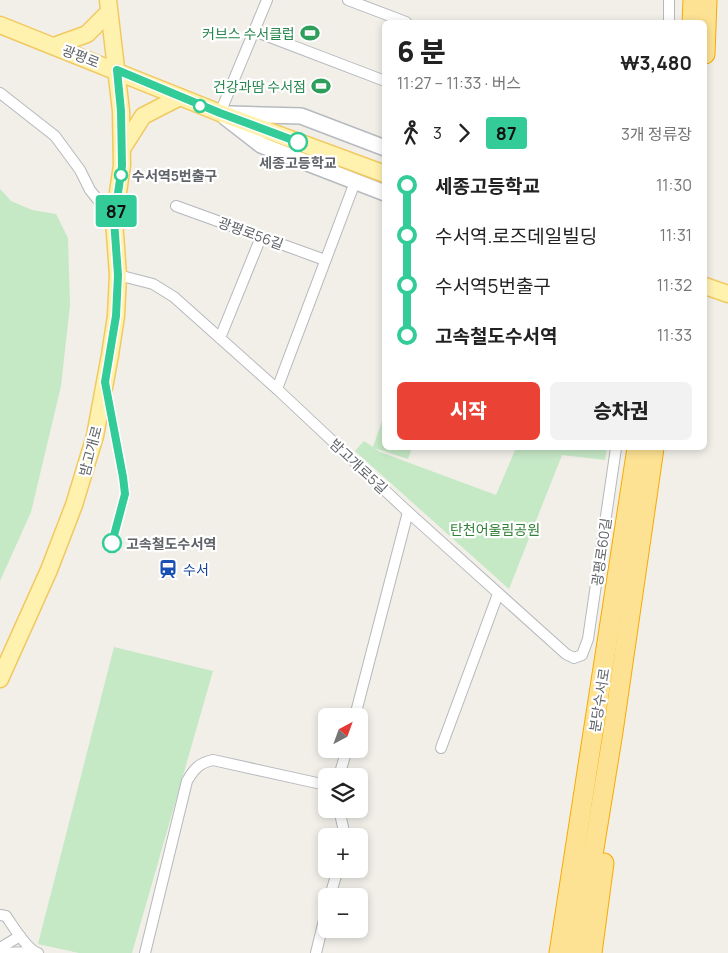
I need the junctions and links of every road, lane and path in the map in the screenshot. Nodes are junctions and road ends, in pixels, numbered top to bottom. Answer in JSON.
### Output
{"nodes":[{"id":1,"x":267,"y":0,"type":"edge"},
{"id":2,"x":348,"y":0,"type":"edge"},
{"id":3,"x":669,"y":0,"type":"edge"},
{"id":4,"x":693,"y":0,"type":"edge"},
{"id":5,"x":707,"y":0,"type":"edge"},
{"id":6,"x":108,"y":6,"type":"edge"},
{"id":7,"x":401,"y":20,"type":"edge"},
{"id":8,"x":669,"y":20,"type":"edge"},
{"id":9,"x":692,"y":20,"type":"edge"},
{"id":10,"x":706,"y":20,"type":"edge"},
{"id":11,"x":0,"y":25,"type":"edge"},
{"id":12,"x":254,"y":32,"type":"junction"},
{"id":13,"x":54,"y":46,"type":"junction"},
{"id":14,"x":117,"y":70,"type":"junction"},
{"id":15,"x":382,"y":80,"type":"edge"},
{"id":16,"x":0,"y":93,"type":"edge"},
{"id":17,"x":180,"y":98,"type":"junction"},
{"id":18,"x":220,"y":113,"type":"junction"},
{"id":19,"x":382,"y":147,"type":"edge"},
{"id":20,"x":122,"y":149,"type":"junction"},
{"id":21,"x":382,"y":173,"type":"edge"},
{"id":22,"x":355,"y":182,"type":"junction"},
{"id":23,"x":382,"y":192,"type":"edge"},
{"id":24,"x":176,"y":206,"type":"dead end"},
{"id":25,"x":114,"y":220,"type":"junction"},
{"id":26,"x":261,"y":236,"type":"junction"},
{"id":27,"x":325,"y":260,"type":"junction"},
{"id":28,"x":118,"y":275,"type":"junction"},
{"id":29,"x":707,"y":287,"type":"edge"},
{"id":30,"x":728,"y":294,"type":"edge"},
{"id":31,"x":220,"y":338,"type":"junction"},
{"id":32,"x":277,"y":389,"type":"junction"},
{"id":33,"x":616,"y":450,"type":"edge"},
{"id":34,"x":637,"y":450,"type":"edge"},
{"id":35,"x":654,"y":450,"type":"edge"},
{"id":36,"x":408,"y":512,"type":"junction"},
{"id":37,"x":498,"y":594,"type":"junction"},
{"id":38,"x":582,"y":655,"type":"joint"},
{"id":39,"x":0,"y":679,"type":"edge"},
{"id":40,"x":357,"y":708,"type":"edge"},
{"id":41,"x":613,"y":732,"type":"junction"},
{"id":42,"x":441,"y":748,"type":"dead end"},
{"id":43,"x":318,"y":783,"type":"edge"},
{"id":44,"x":575,"y":857,"type":"junction"},
{"id":45,"x":0,"y":915,"type":"edge"},
{"id":46,"x":20,"y":936,"type":"junction"},
{"id":47,"x":320,"y":938,"type":"edge"},
{"id":48,"x":0,"y":948,"type":"edge"},
{"id":49,"x":36,"y":952,"type":"edge"},
{"id":50,"x":0,"y":953,"type":"edge"},
{"id":51,"x":145,"y":953,"type":"edge"},
{"id":52,"x":316,"y":953,"type":"edge"},
{"id":53,"x":548,"y":953,"type":"edge"},
{"id":54,"x":560,"y":953,"type":"edge"},
{"id":55,"x":577,"y":953,"type":"edge"},
{"id":56,"x":592,"y":953,"type":"edge"}],
"edges":[{"from":1,"to":12,"type":"street"},
{"from":2,"to":7,"type":"street"},
{"from":3,"to":8,"type":"street"},
{"from":4,"to":9,"type":"highway"},
{"from":5,"to":10,"type":"highway"},
{"from":6,"to":13,"type":"main road"},
{"from":6,"to":14,"type":"main road","name":"밤고개로"},
{"from":11,"to":13,"type":"main road","name":"광평로"},
{"from":12,"to":15,"type":"street"},
{"from":12,"to":18,"type":"street"},
{"from":13,"to":14,"type":"main road","name":"광평로"},
{"from":14,"to":17,"type":"main road","name":"광평로"},
{"from":14,"to":20,"type":"main road","name":"밤고개로"},
{"from":16,"to":25,"type":"street"},
{"from":17,"to":18,"type":"main road","name":"광평로"},
{"from":17,"to":20,"type":"main road"},
{"from":18,"to":19,"type":"main road"},
{"from":18,"to":21,"type":"main road","name":"광평로"},
{"from":18,"to":22,"type":"main road"},
{"from":20,"to":25,"type":"main road","name":"밤고개로"},
{"from":22,"to":23,"type":"main road"},
{"from":22,"to":27,"type":"street"},
{"from":24,"to":26,"type":"street","name":"광평로56길"},
{"from":25,"to":28,"type":"main road","name":"밤고개로"},
{"from":26,"to":27,"type":"street","name":"광평로56길"},
{"from":26,"to":31,"type":"street"},
{"from":27,"to":32,"type":"street"},
{"from":28,"to":31,"type":"street","name":"밤고개로5길"},
{"from":28,"to":39,"type":"main road","name":"밤고개로"},
{"from":29,"to":30,"type":"main road"},
{"from":31,"to":32,"type":"street","name":"밤고개로5길"},
{"from":32,"to":36,"type":"street","name":"밤고개로5길"},
{"from":33,"to":38,"type":"street","name":"광평로60길"},
{"from":34,"to":44,"type":"highway","name":"분당수서로"},
{"from":35,"to":41,"type":"highway","name":"분당수서로"},
{"from":36,"to":37,"type":"street","name":"밤고개로5길"},
{"from":36,"to":40,"type":"street"},
{"from":37,"to":38,"type":"street","name":"밤고개로5길"},
{"from":37,"to":42,"type":"street"},
{"from":41,"to":55,"type":"highway","name":"분당수서로"},
{"from":41,"to":56,"type":"highway"},
{"from":43,"to":51,"type":"street"},
{"from":44,"to":53,"type":"highway"},
{"from":44,"to":54,"type":"highway","name":"분당수서로"},
{"from":45,"to":46,"type":"street"},
{"from":46,"to":48,"type":"street"},
{"from":46,"to":49,"type":"street"},
{"from":47,"to":52,"type":"street"},
{"from":49,"to":50,"type":"street"}]}
